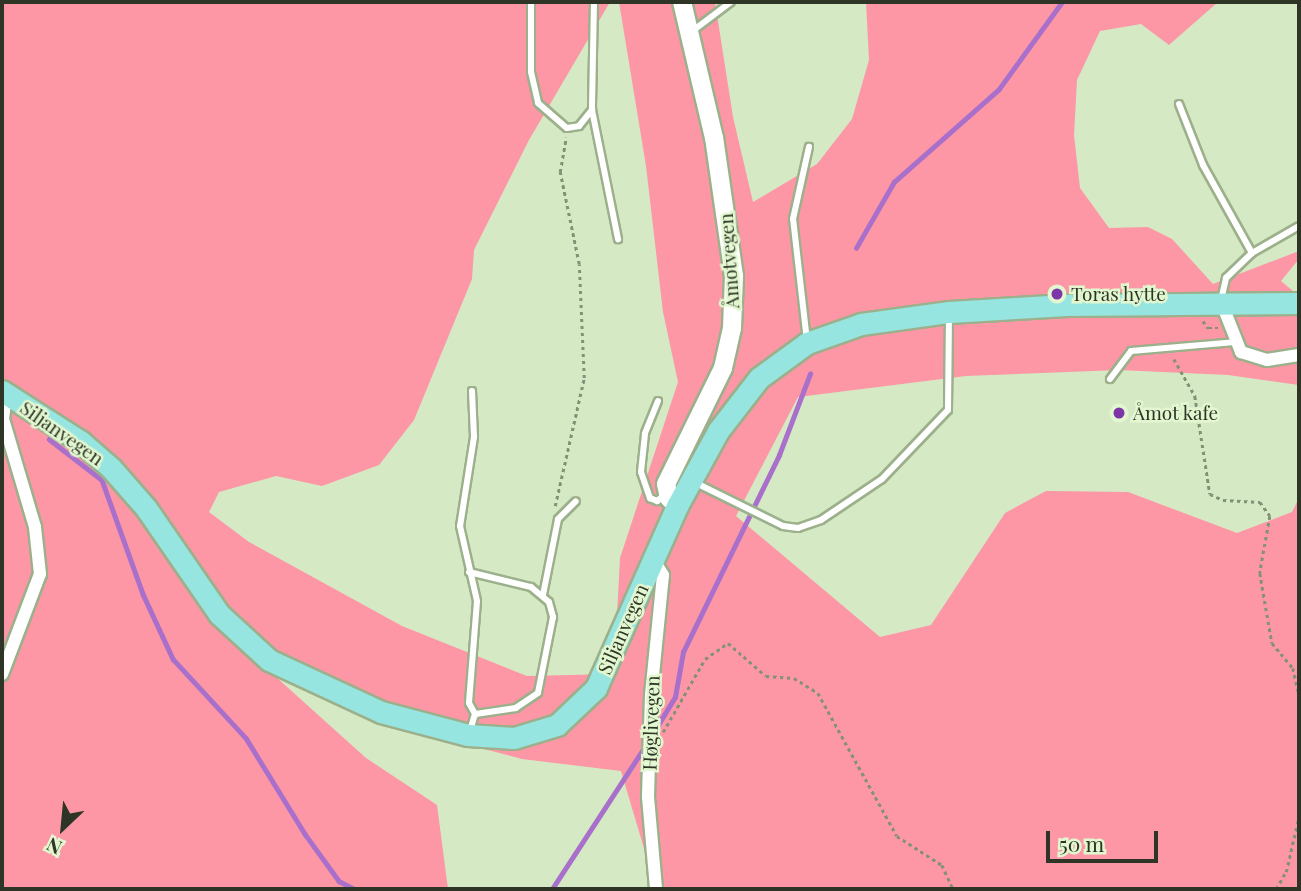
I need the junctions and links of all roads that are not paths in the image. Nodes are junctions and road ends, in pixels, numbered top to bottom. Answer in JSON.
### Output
{"nodes":[{"id":1,"x":531,"y":2,"type":"edge"},
{"id":2,"x":594,"y":2,"type":"edge"},
{"id":3,"x":682,"y":2,"type":"edge"},
{"id":4,"x":731,"y":2,"type":"edge"},
{"id":5,"x":690,"y":33,"type":"junction"},
{"id":6,"x":1179,"y":104,"type":"dead end"},
{"id":7,"x":592,"y":110,"type":"junction"},
{"id":8,"x":809,"y":147,"type":"dead end"},
{"id":9,"x":1299,"y":226,"type":"edge"},
{"id":10,"x":618,"y":239,"type":"dead end"},
{"id":11,"x":1252,"y":253,"type":"junction"},
{"id":12,"x":1299,"y":303,"type":"edge"},
{"id":13,"x":1222,"y":304,"type":"junction"},
{"id":14,"x":949,"y":312,"type":"junction"},
{"id":15,"x":1235,"y":342,"type":"junction"},
{"id":16,"x":807,"y":343,"type":"junction"},
{"id":17,"x":1299,"y":355,"type":"edge"},
{"id":18,"x":1110,"y":379,"type":"dead end"},
{"id":19,"x":472,"y":391,"type":"dead end"},
{"id":20,"x":4,"y":392,"type":"edge"},
{"id":21,"x":658,"y":401,"type":"dead end"},
{"id":22,"x":690,"y":480,"type":"junction"},
{"id":23,"x":672,"y":499,"type":"junction"},
{"id":24,"x":576,"y":501,"type":"dead end"},
{"id":25,"x":653,"y":559,"type":"junction"},
{"id":26,"x":469,"y":572,"type":"junction"},
{"id":27,"x":543,"y":595,"type":"junction"},
{"id":28,"x":2,"y":674,"type":"edge"},
{"id":29,"x":475,"y":714,"type":"junction"},
{"id":30,"x":468,"y":735,"type":"junction"},
{"id":31,"x":656,"y":889,"type":"edge"}],
"edges":[{"from":1,"to":7,"type":"lane"},
{"from":2,"to":7,"type":"lane"},
{"from":3,"to":5,"type":"main road","name":"Åmotvegen"},
{"from":4,"to":5,"type":"lane"},
{"from":5,"to":23,"type":"main road","name":"Åmotvegen"},
{"from":6,"to":11,"type":"lane"},
{"from":7,"to":10,"type":"lane"},
{"from":8,"to":16,"type":"lane"},
{"from":9,"to":11,"type":"lane"},
{"from":11,"to":13,"type":"lane"},
{"from":12,"to":13,"type":"main road","name":"Siljanvegen"},
{"from":13,"to":14,"type":"main road","name":"Siljanvegen"},
{"from":13,"to":15,"type":"street"},
{"from":14,"to":16,"type":"main road","name":"Siljanvegen"},
{"from":14,"to":22,"type":"lane"},
{"from":15,"to":17,"type":"street"},
{"from":15,"to":18,"type":"lane"},
{"from":16,"to":22,"type":"main road","name":"Siljanvegen"},
{"from":19,"to":26,"type":"lane"},
{"from":20,"to":28,"type":"street"},
{"from":20,"to":30,"type":"main road","name":"Siljanvegen"},
{"from":21,"to":23,"type":"lane"},
{"from":22,"to":23,"type":"main road","name":"Siljanvegen"},
{"from":23,"to":25,"type":"main road","name":"Siljanvegen"},
{"from":24,"to":27,"type":"lane"},
{"from":25,"to":30,"type":"main road","name":"Siljanvegen"},
{"from":25,"to":31,"type":"street","name":"Høglivegen"},
{"from":26,"to":27,"type":"lane"},
{"from":26,"to":29,"type":"lane"},
{"from":27,"to":29,"type":"lane"},
{"from":29,"to":30,"type":"lane"}]}
